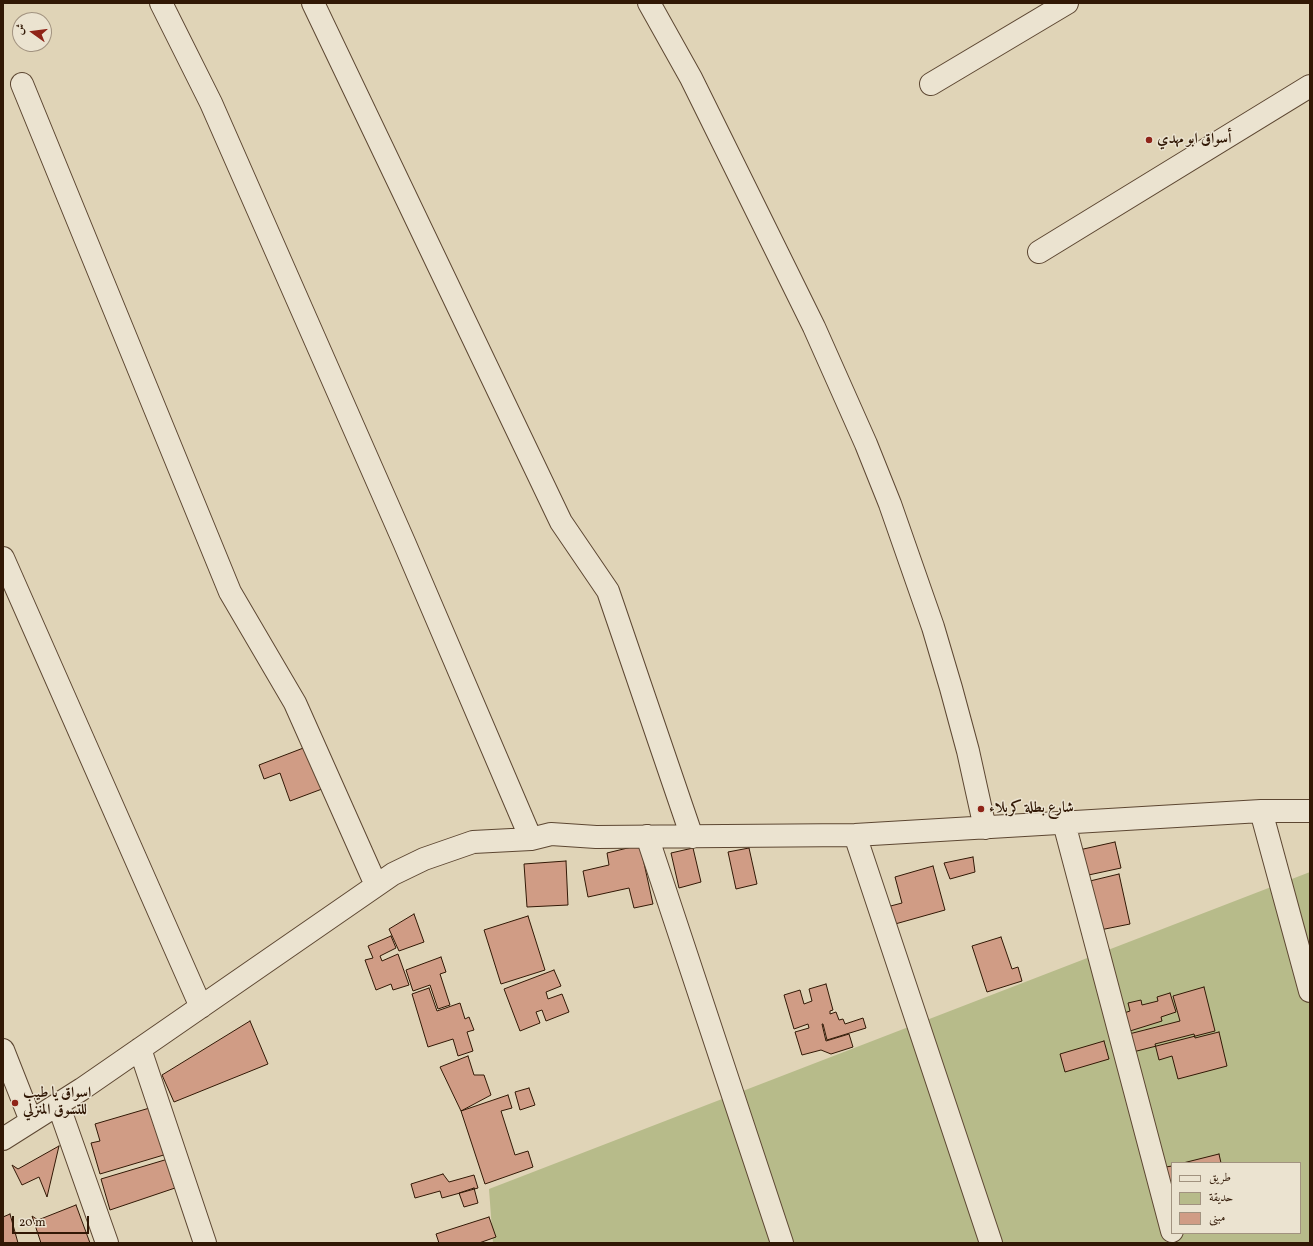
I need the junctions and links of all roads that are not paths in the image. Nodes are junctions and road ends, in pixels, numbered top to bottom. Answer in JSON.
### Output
{"nodes":[{"id":1,"x":161,"y":3,"type":"edge"},
{"id":2,"x":313,"y":3,"type":"edge"},
{"id":3,"x":649,"y":3,"type":"edge"},
{"id":4,"x":1067,"y":3,"type":"edge"},
{"id":5,"x":22,"y":84,"type":"dead end"},
{"id":6,"x":931,"y":84,"type":"dead end"},
{"id":7,"x":1310,"y":86,"type":"edge"},
{"id":8,"x":1039,"y":252,"type":"dead end"},
{"id":9,"x":3,"y":558,"type":"edge"},
{"id":10,"x":1310,"y":811,"type":"edge"},
{"id":11,"x":1261,"y":812,"type":"junction"},
{"id":12,"x":1064,"y":823,"type":"junction"},
{"id":13,"x":985,"y":828,"type":"junction"},
{"id":14,"x":855,"y":835,"type":"junction"},
{"id":15,"x":647,"y":836,"type":"junction"},
{"id":16,"x":692,"y":837,"type":"junction"},
{"id":17,"x":531,"y":839,"type":"junction"},
{"id":18,"x":376,"y":885,"type":"junction"},
{"id":19,"x":1310,"y":991,"type":"edge"},
{"id":20,"x":201,"y":1006,"type":"junction"},
{"id":21,"x":140,"y":1049,"type":"junction"},
{"id":22,"x":3,"y":1050,"type":"edge"},
{"id":23,"x":58,"y":1104,"type":"junction"},
{"id":24,"x":31,"y":1121,"type":"junction"},
{"id":25,"x":3,"y":1139,"type":"edge"},
{"id":26,"x":1171,"y":1228,"type":"edge"},
{"id":27,"x":107,"y":1243,"type":"edge"},
{"id":28,"x":204,"y":1243,"type":"edge"},
{"id":29,"x":782,"y":1243,"type":"edge"},
{"id":30,"x":991,"y":1243,"type":"edge"}],
"edges":[{"from":1,"to":17,"type":"street"},
{"from":2,"to":16,"type":"street"},
{"from":3,"to":13,"type":"street"},
{"from":4,"to":6,"type":"street"},
{"from":5,"to":18,"type":"street"},
{"from":7,"to":8,"type":"street"},
{"from":9,"to":20,"type":"street"},
{"from":10,"to":11,"type":"street"},
{"from":11,"to":12,"type":"street"},
{"from":11,"to":19,"type":"street"},
{"from":12,"to":13,"type":"street"},
{"from":12,"to":26,"type":"street"},
{"from":13,"to":14,"type":"street"},
{"from":14,"to":16,"type":"street"},
{"from":14,"to":30,"type":"street"},
{"from":15,"to":16,"type":"street"},
{"from":15,"to":17,"type":"street"},
{"from":15,"to":29,"type":"street"},
{"from":17,"to":18,"type":"street"},
{"from":18,"to":20,"type":"street"},
{"from":20,"to":21,"type":"street"},
{"from":21,"to":23,"type":"street"},
{"from":21,"to":28,"type":"street"},
{"from":22,"to":24,"type":"street"},
{"from":23,"to":24,"type":"street"},
{"from":23,"to":27,"type":"street"},
{"from":24,"to":25,"type":"street"}]}
